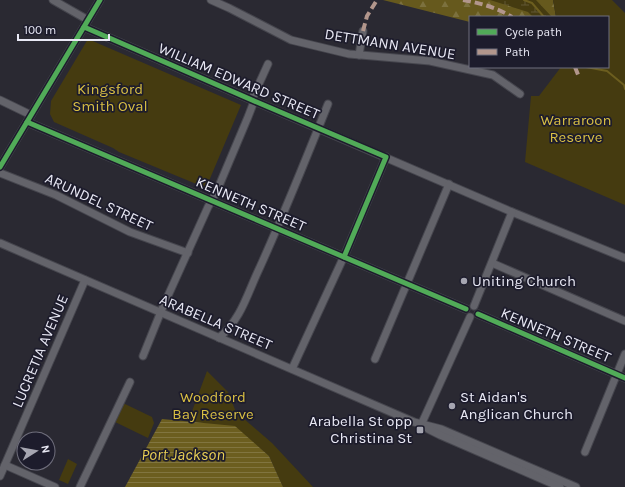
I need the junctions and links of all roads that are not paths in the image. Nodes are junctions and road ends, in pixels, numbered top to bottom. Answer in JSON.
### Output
{"nodes":[{"id":1,"x":53,"y":0,"type":"edge"},
{"id":2,"x":100,"y":0,"type":"edge"},
{"id":3,"x":211,"y":0,"type":"edge"},
{"id":4,"x":88,"y":20,"type":"junction"},
{"id":5,"x":84,"y":26,"type":"junction"},
{"id":6,"x":363,"y":31,"type":"dead end"},
{"id":7,"x":359,"y":55,"type":"junction"},
{"id":8,"x":268,"y":64,"type":"dead end"},
{"id":9,"x":520,"y":94,"type":"dead end"},
{"id":10,"x":0,"y":100,"type":"edge"},
{"id":11,"x":252,"y":100,"type":"junction"},
{"id":12,"x":328,"y":104,"type":"dead end"},
{"id":13,"x":31,"y":115,"type":"junction"},
{"id":14,"x":27,"y":122,"type":"junction"},
{"id":15,"x":318,"y":128,"type":"junction"},
{"id":16,"x":386,"y":157,"type":"junction"},
{"id":17,"x":0,"y":167,"type":"edge"},
{"id":18,"x":0,"y":173,"type":"edge"},
{"id":19,"x":449,"y":184,"type":"junction"},
{"id":20,"x":212,"y":201,"type":"junction"},
{"id":21,"x":512,"y":212,"type":"junction"},
{"id":22,"x":277,"y":228,"type":"junction"},
{"id":23,"x":0,"y":243,"type":"edge"},
{"id":24,"x":188,"y":253,"type":"junction"},
{"id":25,"x":344,"y":257,"type":"junction"},
{"id":26,"x":625,"y":258,"type":"edge"},
{"id":27,"x":492,"y":262,"type":"junction"},
{"id":28,"x":85,"y":280,"type":"junction"},
{"id":29,"x":407,"y":284,"type":"junction"},
{"id":30,"x":474,"y":306,"type":"junction"},
{"id":31,"x":466,"y":309,"type":"junction"},
{"id":32,"x":161,"y":313,"type":"junction"},
{"id":33,"x":478,"y":314,"type":"junction"},
{"id":34,"x":470,"y":318,"type":"junction"},
{"id":35,"x":625,"y":321,"type":"edge"},
{"id":36,"x":219,"y":338,"type":"junction"},
{"id":37,"x":625,"y":354,"type":"edge"},
{"id":38,"x":143,"y":356,"type":"dead end"},
{"id":39,"x":375,"y":359,"type":"dead end"},
{"id":40,"x":292,"y":369,"type":"junction"},
{"id":41,"x":617,"y":374,"type":"junction"},
{"id":42,"x":625,"y":378,"type":"edge"},
{"id":43,"x":130,"y":382,"type":"dead end"},
{"id":44,"x":421,"y":425,"type":"junction"},
{"id":45,"x":585,"y":452,"type":"dead end"},
{"id":46,"x":5,"y":465,"type":"junction"},
{"id":47,"x":0,"y":476,"type":"edge"},
{"id":48,"x":55,"y":487,"type":"edge"},
{"id":49,"x":80,"y":487,"type":"edge"},
{"id":50,"x":560,"y":487,"type":"edge"},
{"id":51,"x":576,"y":487,"type":"edge"}],
"edges":[{"from":1,"to":4,"type":"street"},
{"from":2,"to":4,"type":"street"},
{"from":3,"to":7,"type":"street","name":"DETTMANN AVENUE"},
{"from":4,"to":5,"type":"street"},
{"from":5,"to":11,"type":"street","name":"WILLIAM EDWARD STREET"},
{"from":5,"to":13,"type":"street"},
{"from":6,"to":7,"type":"street"},
{"from":7,"to":9,"type":"street","name":"DETTMANN AVENUE"},
{"from":8,"to":11,"type":"street"},
{"from":10,"to":13,"type":"street"},
{"from":11,"to":15,"type":"street","name":"WILLIAM EDWARD STREET"},
{"from":11,"to":20,"type":"street"},
{"from":12,"to":15,"type":"street"},
{"from":13,"to":14,"type":"street"},
{"from":14,"to":17,"type":"street"},
{"from":14,"to":20,"type":"street","name":"KENNETH STREET"},
{"from":15,"to":16,"type":"street","name":"WILLIAM EDWARD STREET"},
{"from":15,"to":22,"type":"street"},
{"from":16,"to":19,"type":"street","name":"WILLIAM EDWARD STREET"},
{"from":16,"to":25,"type":"street"},
{"from":18,"to":24,"type":"street","name":"ARUNDEL STREET"},
{"from":19,"to":21,"type":"street","name":"WILLIAM EDWARD STREET"},
{"from":19,"to":29,"type":"street"},
{"from":20,"to":22,"type":"street","name":"KENNETH STREET"},
{"from":20,"to":24,"type":"street"},
{"from":21,"to":26,"type":"street","name":"WILLIAM EDWARD STREET"},
{"from":21,"to":27,"type":"street"},
{"from":22,"to":25,"type":"street","name":"KENNETH STREET"},
{"from":22,"to":36,"type":"street"},
{"from":23,"to":28,"type":"street","name":"ARABELLA STREET"},
{"from":24,"to":32,"type":"street"},
{"from":25,"to":29,"type":"street","name":"KENNETH STREET"},
{"from":25,"to":40,"type":"street"},
{"from":27,"to":30,"type":"street"},
{"from":27,"to":35,"type":"street"},
{"from":28,"to":32,"type":"street","name":"ARABELLA STREET"},
{"from":28,"to":46,"type":"street","name":"LUCRETIA AVENUE"},
{"from":29,"to":31,"type":"street","name":"KENNETH STREET"},
{"from":29,"to":39,"type":"street"},
{"from":30,"to":31,"type":"street"},
{"from":30,"to":33,"type":"street"},
{"from":31,"to":34,"type":"street"},
{"from":32,"to":36,"type":"street","name":"ARABELLA STREET"},
{"from":32,"to":38,"type":"street"},
{"from":33,"to":34,"type":"street"},
{"from":33,"to":41,"type":"street","name":"KENNETH STREET"},
{"from":34,"to":44,"type":"street"},
{"from":36,"to":40,"type":"street","name":"ARABELLA STREET"},
{"from":37,"to":41,"type":"street"},
{"from":40,"to":44,"type":"street","name":"ARABELLA STREET"},
{"from":41,"to":42,"type":"street","name":"KENNETH STREET"},
{"from":41,"to":45,"type":"street"},
{"from":43,"to":49,"type":"street"},
{"from":44,"to":50,"type":"street","name":"ARABELLA STREET"},
{"from":44,"to":51,"type":"street","name":"ARABELLA STREET"},
{"from":46,"to":47,"type":"street","name":"LUCRETIA AVENUE"},
{"from":46,"to":48,"type":"street"}]}
